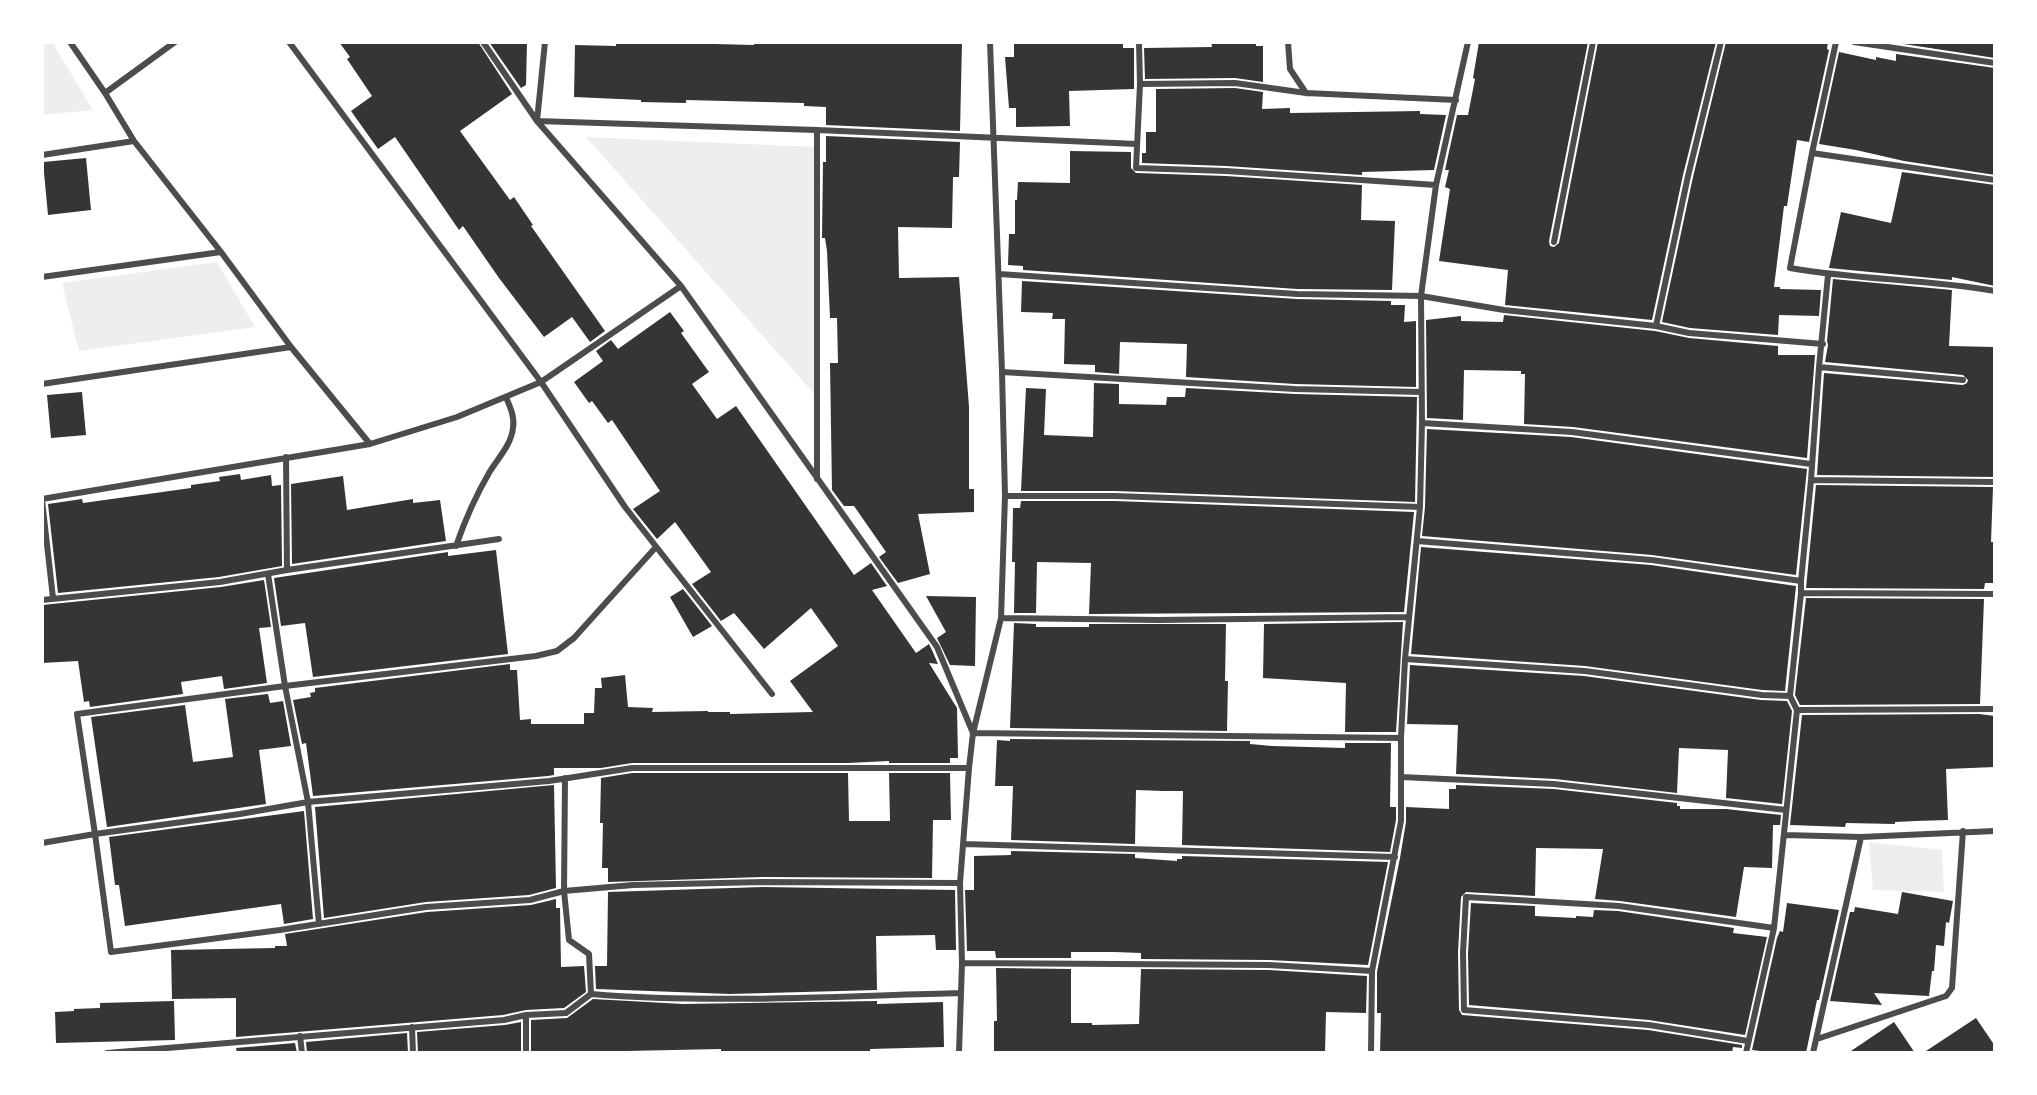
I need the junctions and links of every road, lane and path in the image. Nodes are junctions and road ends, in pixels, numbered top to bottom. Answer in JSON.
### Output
{"nodes":[{"id":1,"x":70,"y":42,"type":"edge"},
{"id":2,"x":175,"y":42,"type":"edge"},
{"id":3,"x":289,"y":42,"type":"edge"},
{"id":4,"x":483,"y":42,"type":"edge"},
{"id":5,"x":545,"y":42,"type":"edge"},
{"id":6,"x":990,"y":42,"type":"edge"},
{"id":7,"x":1139,"y":42,"type":"edge"},
{"id":8,"x":1288,"y":42,"type":"edge"},
{"id":9,"x":1468,"y":42,"type":"edge"},
{"id":10,"x":1593,"y":42,"type":"edge"},
{"id":11,"x":1721,"y":42,"type":"edge"},
{"id":12,"x":1836,"y":42,"type":"edge"},
{"id":13,"x":1854,"y":42,"type":"edge"},
{"id":14,"x":1995,"y":63,"type":"edge"},
{"id":15,"x":1140,"y":84,"type":"junction"},
{"id":16,"x":105,"y":93,"type":"junction"},
{"id":17,"x":1306,"y":93,"type":"junction"},
{"id":18,"x":1456,"y":100,"type":"junction"},
{"id":19,"x":537,"y":121,"type":"junction"},
{"id":20,"x":817,"y":130,"type":"junction"},
{"id":21,"x":994,"y":137,"type":"junction"},
{"id":22,"x":134,"y":141,"type":"junction"},
{"id":23,"x":1137,"y":144,"type":"junction"},
{"id":24,"x":1812,"y":153,"type":"junction"},
{"id":25,"x":42,"y":155,"type":"edge"},
{"id":26,"x":1995,"y":180,"type":"edge"},
{"id":27,"x":1436,"y":185,"type":"junction"},
{"id":28,"x":1554,"y":242,"type":"dead end"},
{"id":29,"x":221,"y":252,"type":"junction"},
{"id":30,"x":999,"y":274,"type":"junction"},
{"id":31,"x":1828,"y":275,"type":"junction"},
{"id":32,"x":42,"y":277,"type":"edge"},
{"id":33,"x":681,"y":286,"type":"junction"},
{"id":34,"x":1995,"y":291,"type":"edge"},
{"id":35,"x":1421,"y":296,"type":"junction"},
{"id":36,"x":1656,"y":326,"type":"junction"},
{"id":37,"x":1822,"y":344,"type":"junction"},
{"id":38,"x":291,"y":347,"type":"junction"},
{"id":39,"x":1819,"y":367,"type":"junction"},
{"id":40,"x":1002,"y":372,"type":"junction"},
{"id":41,"x":1963,"y":380,"type":"dead end"},
{"id":42,"x":541,"y":382,"type":"junction"},
{"id":43,"x":42,"y":384,"type":"edge"},
{"id":44,"x":1421,"y":392,"type":"junction"},
{"id":45,"x":506,"y":397,"type":"junction"},
{"id":46,"x":1422,"y":423,"type":"junction"},
{"id":47,"x":370,"y":444,"type":"junction"},
{"id":48,"x":286,"y":458,"type":"junction"},
{"id":49,"x":1810,"y":464,"type":"junction"},
{"id":50,"x":817,"y":479,"type":"junction"},
{"id":51,"x":1811,"y":480,"type":"junction"},
{"id":52,"x":1995,"y":482,"type":"edge"},
{"id":53,"x":1005,"y":496,"type":"junction"},
{"id":54,"x":42,"y":499,"type":"edge"},
{"id":55,"x":1420,"y":507,"type":"junction"},
{"id":56,"x":499,"y":539,"type":"dead end"},
{"id":57,"x":1417,"y":541,"type":"junction"},
{"id":58,"x":456,"y":546,"type":"junction"},
{"id":59,"x":656,"y":547,"type":"junction"},
{"id":60,"x":287,"y":570,"type":"junction"},
{"id":61,"x":268,"y":574,"type":"junction"},
{"id":62,"x":1800,"y":582,"type":"junction"},
{"id":63,"x":1801,"y":593,"type":"junction"},
{"id":64,"x":1995,"y":594,"type":"edge"},
{"id":65,"x":53,"y":598,"type":"junction"},
{"id":66,"x":42,"y":600,"type":"edge"},
{"id":67,"x":1409,"y":617,"type":"junction"},
{"id":68,"x":1001,"y":618,"type":"junction"},
{"id":69,"x":1405,"y":659,"type":"junction"},
{"id":70,"x":285,"y":686,"type":"junction"},
{"id":71,"x":772,"y":694,"type":"dead end"},
{"id":72,"x":1790,"y":696,"type":"junction"},
{"id":73,"x":1995,"y":709,"type":"edge"},
{"id":74,"x":1797,"y":710,"type":"junction"},
{"id":75,"x":973,"y":733,"type":"junction"},
{"id":76,"x":1401,"y":738,"type":"junction"},
{"id":77,"x":969,"y":768,"type":"junction"},
{"id":78,"x":1401,"y":777,"type":"junction"},
{"id":79,"x":565,"y":778,"type":"junction"},
{"id":80,"x":308,"y":802,"type":"junction"},
{"id":81,"x":1786,"y":810,"type":"junction"},
{"id":82,"x":1963,"y":831,"type":"junction"},
{"id":83,"x":1995,"y":831,"type":"edge"},
{"id":84,"x":94,"y":834,"type":"junction"},
{"id":85,"x":1784,"y":835,"type":"junction"},
{"id":86,"x":1861,"y":837,"type":"junction"},
{"id":87,"x":42,"y":843,"type":"edge"},
{"id":88,"x":964,"y":844,"type":"junction"},
{"id":89,"x":1395,"y":857,"type":"junction"},
{"id":90,"x":960,"y":883,"type":"junction"},
{"id":91,"x":564,"y":891,"type":"junction"},
{"id":92,"x":319,"y":924,"type":"junction"},
{"id":93,"x":1774,"y":927,"type":"junction"},
{"id":94,"x":962,"y":963,"type":"junction"},
{"id":95,"x":1372,"y":971,"type":"junction"},
{"id":96,"x":961,"y":993,"type":"junction"},
{"id":97,"x":591,"y":994,"type":"junction"},
{"id":98,"x":526,"y":1015,"type":"junction"},
{"id":99,"x":412,"y":1027,"type":"junction"},
{"id":100,"x":300,"y":1036,"type":"junction"},
{"id":101,"x":1817,"y":1039,"type":"junction"},
{"id":102,"x":1748,"y":1041,"type":"junction"},
{"id":103,"x":107,"y":1053,"type":"edge"},
{"id":104,"x":302,"y":1053,"type":"edge"},
{"id":105,"x":413,"y":1053,"type":"edge"},
{"id":106,"x":526,"y":1053,"type":"edge"},
{"id":107,"x":959,"y":1053,"type":"edge"},
{"id":108,"x":1371,"y":1053,"type":"edge"},
{"id":109,"x":1746,"y":1053,"type":"edge"},
{"id":110,"x":1813,"y":1053,"type":"edge"}],
"edges":[{"from":1,"to":16,"type":"street"},
{"from":2,"to":16,"type":"street"},
{"from":3,"to":42,"type":"street"},
{"from":4,"to":19,"type":"street"},
{"from":5,"to":19,"type":"street"},
{"from":6,"to":21,"type":"street"},
{"from":7,"to":15,"type":"street"},
{"from":8,"to":17,"type":"street"},
{"from":9,"to":18,"type":"street"},
{"from":10,"to":28,"type":"street"},
{"from":11,"to":36,"type":"street"},
{"from":12,"to":24,"type":"street"},
{"from":13,"to":14,"type":"street"},
{"from":15,"to":17,"type":"street"},
{"from":15,"to":23,"type":"street"},
{"from":16,"to":22,"type":"street"},
{"from":17,"to":18,"type":"street"},
{"from":18,"to":27,"type":"street"},
{"from":19,"to":20,"type":"street"},
{"from":19,"to":33,"type":"street"},
{"from":20,"to":21,"type":"street"},
{"from":20,"to":50,"type":"street"},
{"from":21,"to":23,"type":"street"},
{"from":21,"to":30,"type":"street"},
{"from":22,"to":25,"type":"street"},
{"from":22,"to":29,"type":"street"},
{"from":23,"to":27,"type":"street"},
{"from":24,"to":26,"type":"street"},
{"from":24,"to":31,"type":"street"},
{"from":27,"to":35,"type":"street"},
{"from":29,"to":32,"type":"street"},
{"from":29,"to":38,"type":"street"},
{"from":30,"to":35,"type":"street"},
{"from":30,"to":40,"type":"street"},
{"from":31,"to":34,"type":"street"},
{"from":31,"to":37,"type":"street"},
{"from":33,"to":42,"type":"street"},
{"from":33,"to":50,"type":"street"},
{"from":35,"to":36,"type":"street"},
{"from":35,"to":44,"type":"street"},
{"from":36,"to":37,"type":"street"},
{"from":37,"to":39,"type":"street"},
{"from":38,"to":43,"type":"street"},
{"from":38,"to":47,"type":"street"},
{"from":39,"to":41,"type":"street"},
{"from":39,"to":49,"type":"street"},
{"from":40,"to":44,"type":"street"},
{"from":40,"to":53,"type":"street"},
{"from":42,"to":45,"type":"street"},
{"from":42,"to":59,"type":"street"},
{"from":44,"to":46,"type":"street"},
{"from":45,"to":47,"type":"street"},
{"from":45,"to":58,"type":"street"},
{"from":46,"to":49,"type":"street"},
{"from":46,"to":55,"type":"street"},
{"from":47,"to":48,"type":"street"},
{"from":48,"to":54,"type":"street"},
{"from":48,"to":60,"type":"street"},
{"from":49,"to":51,"type":"street"},
{"from":50,"to":75,"type":"street"},
{"from":51,"to":52,"type":"street"},
{"from":51,"to":62,"type":"street"},
{"from":53,"to":55,"type":"street"},
{"from":53,"to":68,"type":"street"},
{"from":54,"to":65,"type":"street"},
{"from":55,"to":57,"type":"street"},
{"from":56,"to":58,"type":"street"},
{"from":57,"to":62,"type":"street"},
{"from":57,"to":67,"type":"street"},
{"from":58,"to":60,"type":"street"},
{"from":59,"to":70,"type":"street"},
{"from":59,"to":71,"type":"street"},
{"from":60,"to":61,"type":"street"},
{"from":61,"to":65,"type":"street"},
{"from":61,"to":70,"type":"street"},
{"from":62,"to":63,"type":"street"},
{"from":63,"to":64,"type":"street"},
{"from":63,"to":72,"type":"street"},
{"from":65,"to":66,"type":"street"},
{"from":67,"to":68,"type":"street"},
{"from":67,"to":69,"type":"street"},
{"from":68,"to":75,"type":"street"},
{"from":69,"to":72,"type":"street"},
{"from":69,"to":76,"type":"street"},
{"from":70,"to":80,"type":"street"},
{"from":70,"to":84,"type":"street"},
{"from":72,"to":74,"type":"street"},
{"from":73,"to":74,"type":"street"},
{"from":74,"to":81,"type":"street"},
{"from":75,"to":76,"type":"street"},
{"from":75,"to":77,"type":"street"},
{"from":76,"to":78,"type":"street"},
{"from":77,"to":79,"type":"street"},
{"from":77,"to":88,"type":"street"},
{"from":78,"to":81,"type":"street"},
{"from":78,"to":89,"type":"street"},
{"from":79,"to":80,"type":"street"},
{"from":79,"to":91,"type":"street"},
{"from":80,"to":84,"type":"street"},
{"from":80,"to":92,"type":"street"},
{"from":81,"to":85,"type":"street"},
{"from":82,"to":83,"type":"street"},
{"from":82,"to":86,"type":"street"},
{"from":82,"to":101,"type":"street"},
{"from":84,"to":87,"type":"street"},
{"from":84,"to":92,"type":"street"},
{"from":85,"to":86,"type":"street"},
{"from":85,"to":93,"type":"street"},
{"from":86,"to":101,"type":"street"},
{"from":88,"to":89,"type":"street"},
{"from":88,"to":90,"type":"street"},
{"from":89,"to":95,"type":"street"},
{"from":90,"to":91,"type":"street"},
{"from":90,"to":94,"type":"street"},
{"from":91,"to":92,"type":"street"},
{"from":91,"to":97,"type":"street"},
{"from":93,"to":102,"type":"street"},
{"from":93,"to":102,"type":"street"},
{"from":94,"to":95,"type":"street"},
{"from":94,"to":96,"type":"street"},
{"from":95,"to":108,"type":"street"},
{"from":96,"to":97,"type":"street"},
{"from":96,"to":107,"type":"street"},
{"from":97,"to":98,"type":"street"},
{"from":98,"to":99,"type":"street"},
{"from":98,"to":106,"type":"street"},
{"from":99,"to":100,"type":"street"},
{"from":99,"to":105,"type":"street"},
{"from":100,"to":103,"type":"street"},
{"from":100,"to":104,"type":"street"},
{"from":101,"to":110,"type":"street"},
{"from":102,"to":109,"type":"street"}]}
